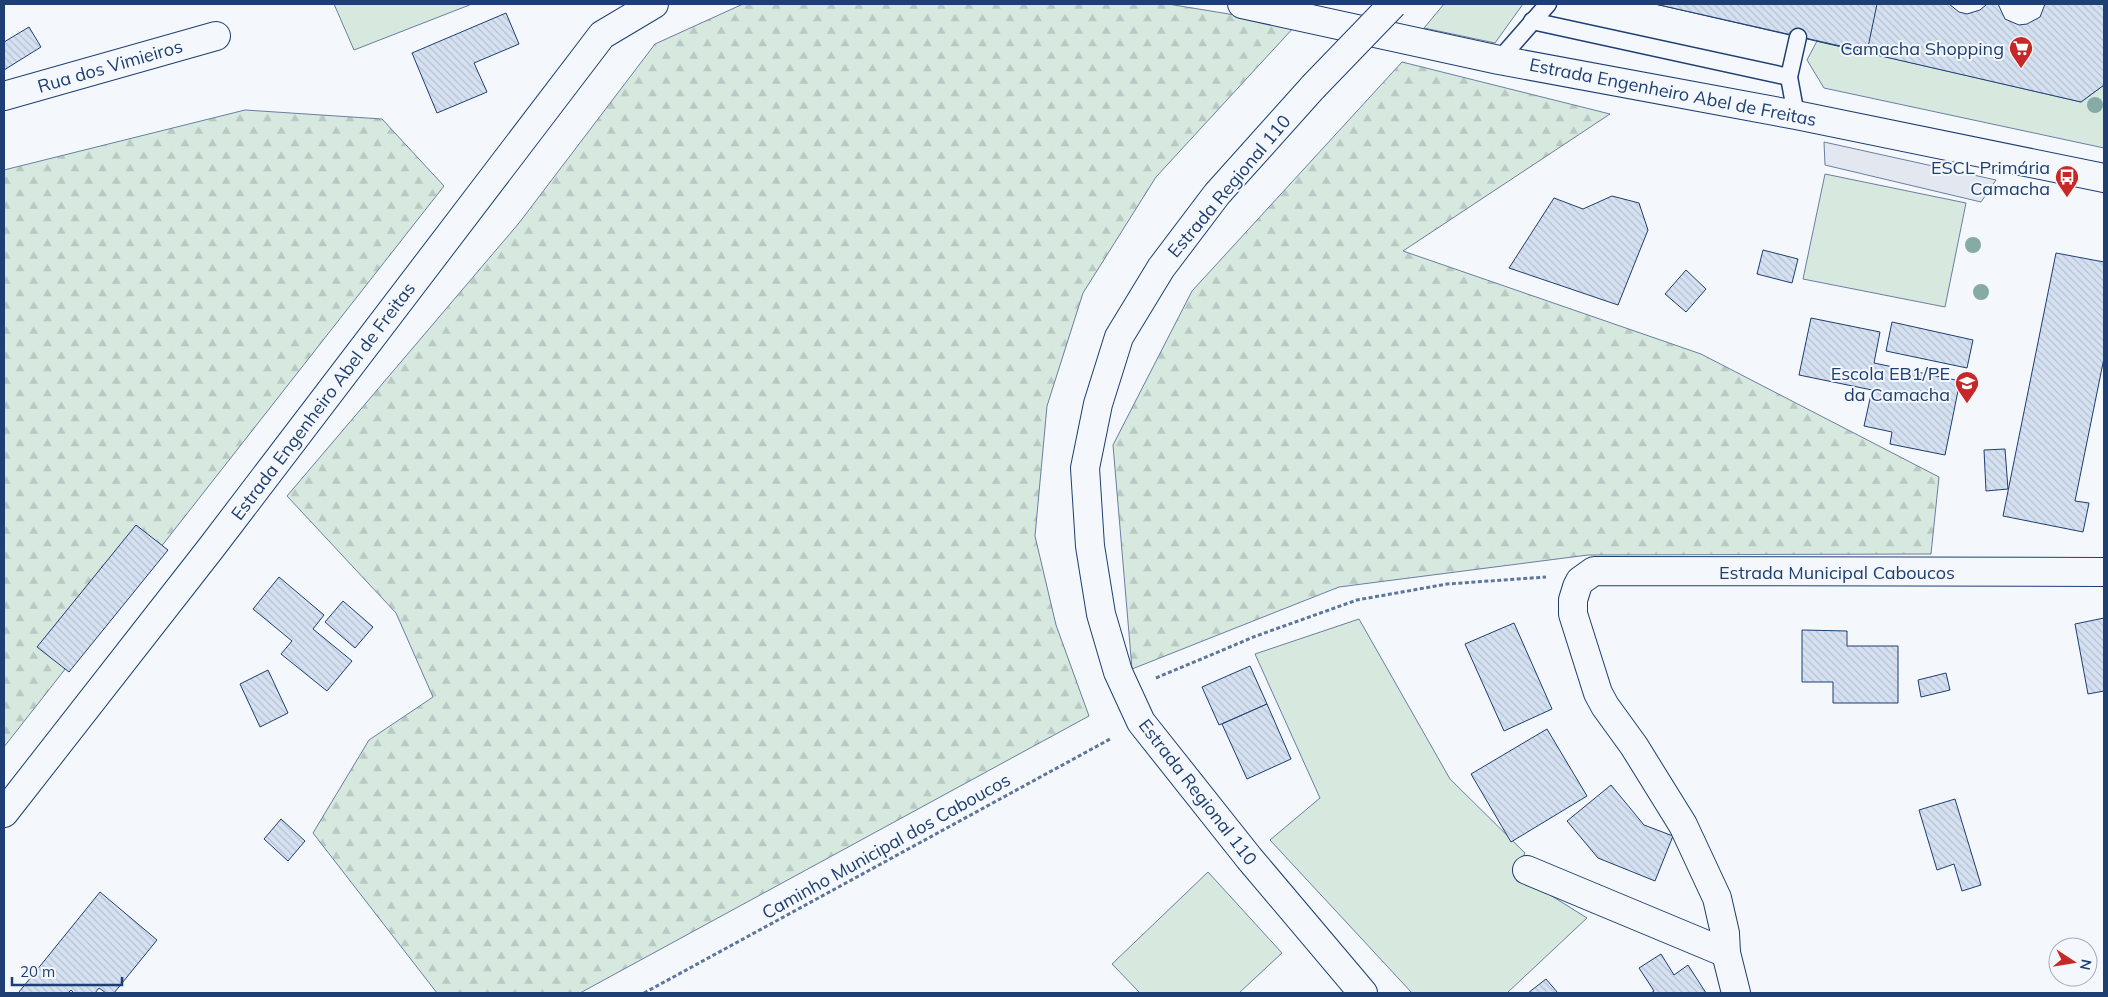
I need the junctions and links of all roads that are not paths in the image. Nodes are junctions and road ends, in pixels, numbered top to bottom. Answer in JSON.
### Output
{"nodes":[{"id":1,"x":654,"y":4,"type":"edge"},
{"id":2,"x":1242,"y":4,"type":"edge"},
{"id":3,"x":1393,"y":4,"type":"edge"},
{"id":4,"x":1548,"y":4,"type":"edge"},
{"id":5,"x":1532,"y":21,"type":"junction"},
{"id":6,"x":216,"y":36,"type":"dead end"},
{"id":7,"x":1798,"y":37,"type":"dead end"},
{"id":8,"x":1499,"y":60,"type":"junction"},
{"id":9,"x":1789,"y":77,"type":"junction"},
{"id":10,"x":4,"y":96,"type":"edge"},
{"id":11,"x":1796,"y":115,"type":"junction"},
{"id":12,"x":2104,"y":178,"type":"edge"},
{"id":13,"x":2104,"y":572,"type":"edge"},
{"id":14,"x":4,"y":813,"type":"edge"},
{"id":15,"x":1527,"y":870,"type":"dead end"},
{"id":16,"x":1726,"y":953,"type":"junction"},
{"id":17,"x":1363,"y":993,"type":"edge"},
{"id":18,"x":1736,"y":993,"type":"edge"}],
"edges":[{"from":1,"to":14,"type":"main road","name":"Estrada Engenheiro Abel de Freitas"},
{"from":2,"to":8,"type":"main road","name":"Estrada Engenheiro Abel de Freitas"},
{"from":3,"to":17,"type":"main road","name":"Estrada Regional 110","bridge":true},
{"from":4,"to":5,"type":"lane"},
{"from":5,"to":8,"type":"lane"},
{"from":5,"to":9,"type":"lane"},
{"from":6,"to":10,"type":"main road","name":"Rua dos Vimieiros"},
{"from":7,"to":9,"type":"lane"},
{"from":8,"to":11,"type":"main road","name":"Estrada Engenheiro Abel de Freitas"},
{"from":9,"to":11,"type":"lane"},
{"from":11,"to":12,"type":"main road","name":"Estrada Engenheiro Abel de Freitas"},
{"from":13,"to":16,"type":"main road","name":"Estrada Municipal Caboucos"},
{"from":15,"to":16,"type":"main road"},
{"from":16,"to":18,"type":"main road"}]}
